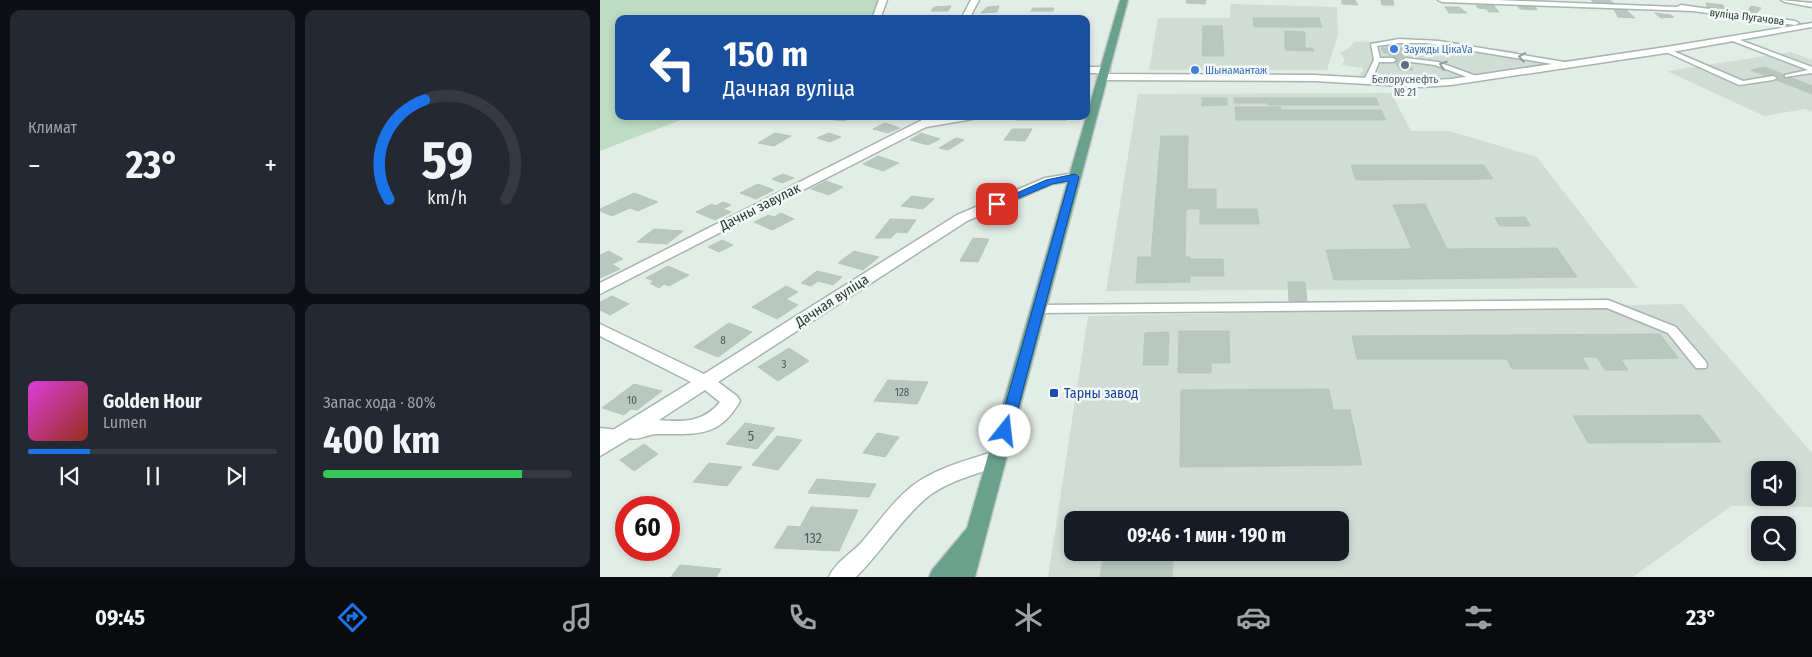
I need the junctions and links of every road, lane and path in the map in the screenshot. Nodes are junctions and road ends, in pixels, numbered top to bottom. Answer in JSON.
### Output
{"nodes":[{"id":1,"x":883,"y":0,"type":"edge"},
{"id":2,"x":975,"y":0,"type":"edge"},
{"id":3,"x":1124,"y":0,"type":"edge"},
{"id":4,"x":1442,"y":0,"type":"edge"},
{"id":5,"x":1653,"y":0,"type":"edge"},
{"id":6,"x":1785,"y":0,"type":"edge"},
{"id":7,"x":1812,"y":5,"type":"edge"},
{"id":8,"x":1690,"y":10,"type":"junction"},
{"id":9,"x":877,"y":15,"type":"edge"},
{"id":10,"x":967,"y":15,"type":"edge"},
{"id":11,"x":1812,"y":25,"type":"edge"},
{"id":12,"x":1732,"y":39,"type":"junction"},
{"id":13,"x":1666,"y":50,"type":"junction"},
{"id":14,"x":1376,"y":60,"type":"junction"},
{"id":15,"x":1393,"y":60,"type":"dead end"},
{"id":16,"x":1406,"y":60,"type":"dead end"},
{"id":17,"x":1570,"y":65,"type":"junction"},
{"id":18,"x":1812,"y":70,"type":"edge"},
{"id":19,"x":1090,"y":71,"type":"edge"},
{"id":20,"x":1103,"y":74,"type":"junction"},
{"id":21,"x":1787,"y":76,"type":"dead end"},
{"id":22,"x":1478,"y":78,"type":"junction"},
{"id":23,"x":1773,"y":78,"type":"dead end"},
{"id":24,"x":1368,"y":80,"type":"junction"},
{"id":25,"x":1090,"y":111,"type":"edge"},
{"id":26,"x":931,"y":120,"type":"edge"},
{"id":27,"x":952,"y":120,"type":"edge"},
{"id":28,"x":1088,"y":120,"type":"edge"},
{"id":29,"x":920,"y":126,"type":"junction"},
{"id":30,"x":1075,"y":177,"type":"junction"},
{"id":31,"x":600,"y":289,"type":"edge"},
{"id":32,"x":1039,"y":309,"type":"junction"},
{"id":33,"x":600,"y":329,"type":"edge"},
{"id":34,"x":1701,"y":364,"type":"dead end"},
{"id":35,"x":706,"y":382,"type":"junction"},
{"id":36,"x":600,"y":433,"type":"edge"},
{"id":37,"x":621,"y":435,"type":"junction"},
{"id":38,"x":600,"y":448,"type":"edge"},
{"id":39,"x":996,"y":459,"type":"junction"},
{"id":40,"x":978,"y":528,"type":"junction"},
{"id":41,"x":840,"y":577,"type":"edge"},
{"id":42,"x":940,"y":577,"type":"edge"},
{"id":43,"x":964,"y":577,"type":"edge"}],
"edges":[{"from":1,"to":9,"type":"street"},
{"from":2,"to":10,"type":"street"},
{"from":3,"to":20,"type":"main road"},
{"from":4,"to":8,"type":"street"},
{"from":5,"to":8,"type":"street","name":"вуліца Пугачова"},
{"from":6,"to":7,"type":"street"},
{"from":8,"to":11,"type":"street","name":"вуліца Пугачова"},
{"from":11,"to":12,"type":"street"},
{"from":12,"to":13,"type":"street"},
{"from":12,"to":18,"type":"lane"},
{"from":13,"to":17,"type":"street"},
{"from":13,"to":23,"type":"lane"},
{"from":14,"to":15,"type":"lane"},
{"from":17,"to":14,"type":"lane","one_way":true},
{"from":14,"to":24,"type":"lane"},
{"from":22,"to":16,"type":"lane","one_way":true},
{"from":17,"to":22,"type":"street"},
{"from":18,"to":21,"type":"lane"},
{"from":19,"to":20,"type":"street"},
{"from":20,"to":24,"type":"street"},
{"from":20,"to":25,"type":"main road"},
{"from":22,"to":24,"type":"street"},
{"from":26,"to":29,"type":"street","name":"Дачны завулак"},
{"from":27,"to":29,"type":"street","name":"Дачны завулак"},
{"from":28,"to":30,"type":"main road"},
{"from":29,"to":31,"type":"street","name":"Дачны завулак"},
{"from":30,"to":32,"type":"main road"},
{"from":30,"to":35,"type":"street","name":"Дачная вуліца"},
{"from":32,"to":34,"type":"lane"},
{"from":32,"to":39,"type":"main road"},
{"from":33,"to":35,"type":"street"},
{"from":35,"to":37,"type":"street","name":"Дачная вуліца"},
{"from":35,"to":37,"type":"street"},
{"from":36,"to":37,"type":"lane"},
{"from":37,"to":38,"type":"street","name":"Дачная вуліца"},
{"from":39,"to":40,"type":"main road"},
{"from":39,"to":41,"type":"street"},
{"from":40,"to":42,"type":"main road"},
{"from":40,"to":43,"type":"main road"}]}
